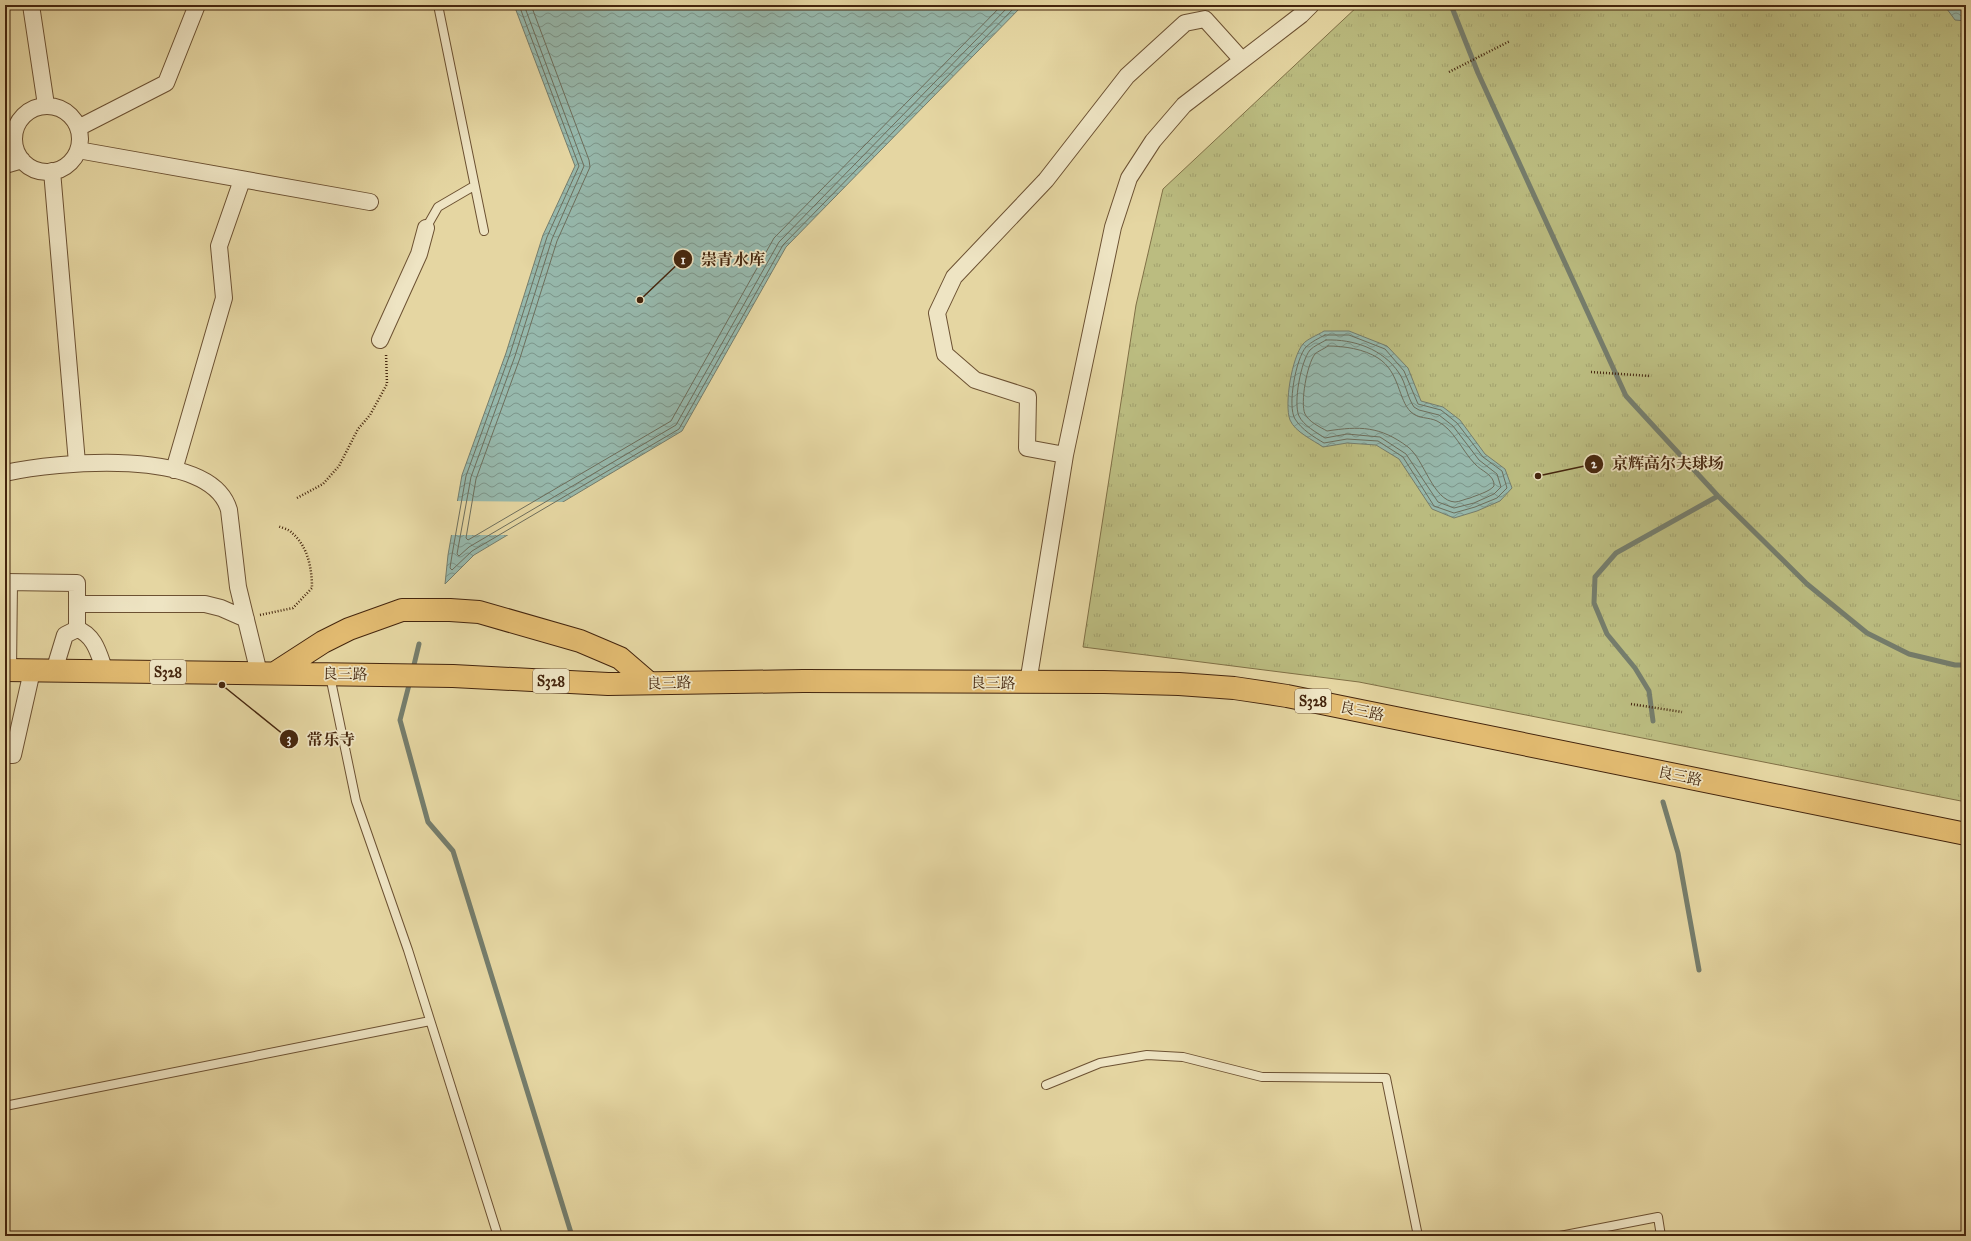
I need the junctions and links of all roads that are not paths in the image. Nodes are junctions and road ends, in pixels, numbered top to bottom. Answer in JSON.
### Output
{"nodes":[{"id":1,"x":31,"y":5,"type":"edge"},
{"id":2,"x":197,"y":5,"type":"edge"},
{"id":3,"x":438,"y":5,"type":"edge"},
{"id":4,"x":1311,"y":5,"type":"edge"},
{"id":5,"x":1242,"y":60,"type":"junction"},
{"id":6,"x":46,"y":106,"type":"junction"},
{"id":7,"x":78,"y":128,"type":"junction"},
{"id":8,"x":9,"y":139,"type":"edge"},
{"id":9,"x":78,"y":150,"type":"junction"},
{"id":10,"x":22,"y":160,"type":"junction"},
{"id":11,"x":5,"y":165,"type":"edge"},
{"id":12,"x":52,"y":171,"type":"junction"},
{"id":13,"x":242,"y":180,"type":"junction"},
{"id":14,"x":474,"y":186,"type":"junction"},
{"id":15,"x":370,"y":202,"type":"dead end"},
{"id":16,"x":426,"y":228,"type":"joint"},
{"id":17,"x":484,"y":231,"type":"dead end"},
{"id":18,"x":380,"y":340,"type":"road end"},
{"id":19,"x":1065,"y":455,"type":"junction"},
{"id":20,"x":77,"y":463,"type":"junction"},
{"id":21,"x":174,"y":470,"type":"junction"},
{"id":22,"x":5,"y":473,"type":"edge"},
{"id":23,"x":7,"y":582,"type":"edge"},
{"id":24,"x":77,"y":604,"type":"junction"},
{"id":25,"x":246,"y":619,"type":"junction"},
{"id":26,"x":77,"y":629,"type":"junction"},
{"id":27,"x":7,"y":670,"type":"edge"},
{"id":28,"x":32,"y":671,"type":"junction"},
{"id":29,"x":54,"y":671,"type":"junction"},
{"id":30,"x":105,"y":671,"type":"junction"},
{"id":31,"x":267,"y":673,"type":"junction"},
{"id":32,"x":330,"y":674,"type":"junction"},
{"id":33,"x":649,"y":683,"type":"junction"},
{"id":34,"x":1028,"y":683,"type":"junction"},
{"id":35,"x":5,"y":755,"type":"edge"},
{"id":36,"x":1966,"y":834,"type":"edge"},
{"id":37,"x":430,"y":1021,"type":"junction"},
{"id":38,"x":1046,"y":1084,"type":"dead end"},
{"id":39,"x":5,"y":1106,"type":"edge"},
{"id":40,"x":498,"y":1236,"type":"edge"},
{"id":41,"x":1418,"y":1236,"type":"edge"},
{"id":42,"x":1560,"y":1236,"type":"edge"},
{"id":43,"x":1661,"y":1236,"type":"edge"}],
"edges":[{"from":1,"to":6,"type":"street"},
{"from":2,"to":7,"type":"street"},
{"from":3,"to":14,"type":"lane"},
{"from":4,"to":5,"type":"street"},
{"from":5,"to":19,"type":"street"},
{"from":5,"to":19,"type":"street"},
{"from":6,"to":7,"type":"street"},
{"from":6,"to":8,"type":"street"},
{"from":7,"to":9,"type":"street"},
{"from":8,"to":10,"type":"street"},
{"from":9,"to":12,"type":"street"},
{"from":9,"to":13,"type":"street"},
{"from":10,"to":11,"type":"street"},
{"from":10,"to":12,"type":"street"},
{"from":12,"to":20,"type":"street"},
{"from":13,"to":15,"type":"street"},
{"from":13,"to":21,"type":"street"},
{"from":14,"to":16,"type":"lane"},
{"from":14,"to":17,"type":"lane"},
{"from":16,"to":18,"type":"street"},
{"from":19,"to":34,"type":"street"},
{"from":20,"to":21,"type":"street"},
{"from":20,"to":22,"type":"street"},
{"from":21,"to":25,"type":"street"},
{"from":23,"to":24,"type":"street"},
{"from":23,"to":27,"type":"street"},
{"from":24,"to":25,"type":"street"},
{"from":24,"to":26,"type":"street"},
{"from":25,"to":31,"type":"street"},
{"from":26,"to":29,"type":"street"},
{"from":26,"to":30,"type":"street"},
{"from":27,"to":28,"type":"main road","name":"良三路","number":"S328"},
{"from":28,"to":29,"type":"main road","name":"良三路","number":"S328"},
{"from":28,"to":35,"type":"street"},
{"from":29,"to":30,"type":"main road","name":"良三路","number":"S328"},
{"from":30,"to":31,"type":"main road","name":"良三路","number":"S328"},
{"from":31,"to":32,"type":"main road","name":"良三路","number":"S328"},
{"from":31,"to":33,"type":"main road"},
{"from":32,"to":33,"type":"main road","name":"良三路","number":"S328"},
{"from":32,"to":37,"type":"lane"},
{"from":33,"to":34,"type":"main road","name":"良三路","number":"S328"},
{"from":34,"to":36,"type":"main road","name":"良三路","number":"S328"},
{"from":37,"to":39,"type":"lane"},
{"from":37,"to":40,"type":"lane"},
{"from":38,"to":41,"type":"lane"},
{"from":42,"to":43,"type":"lane"}]}
